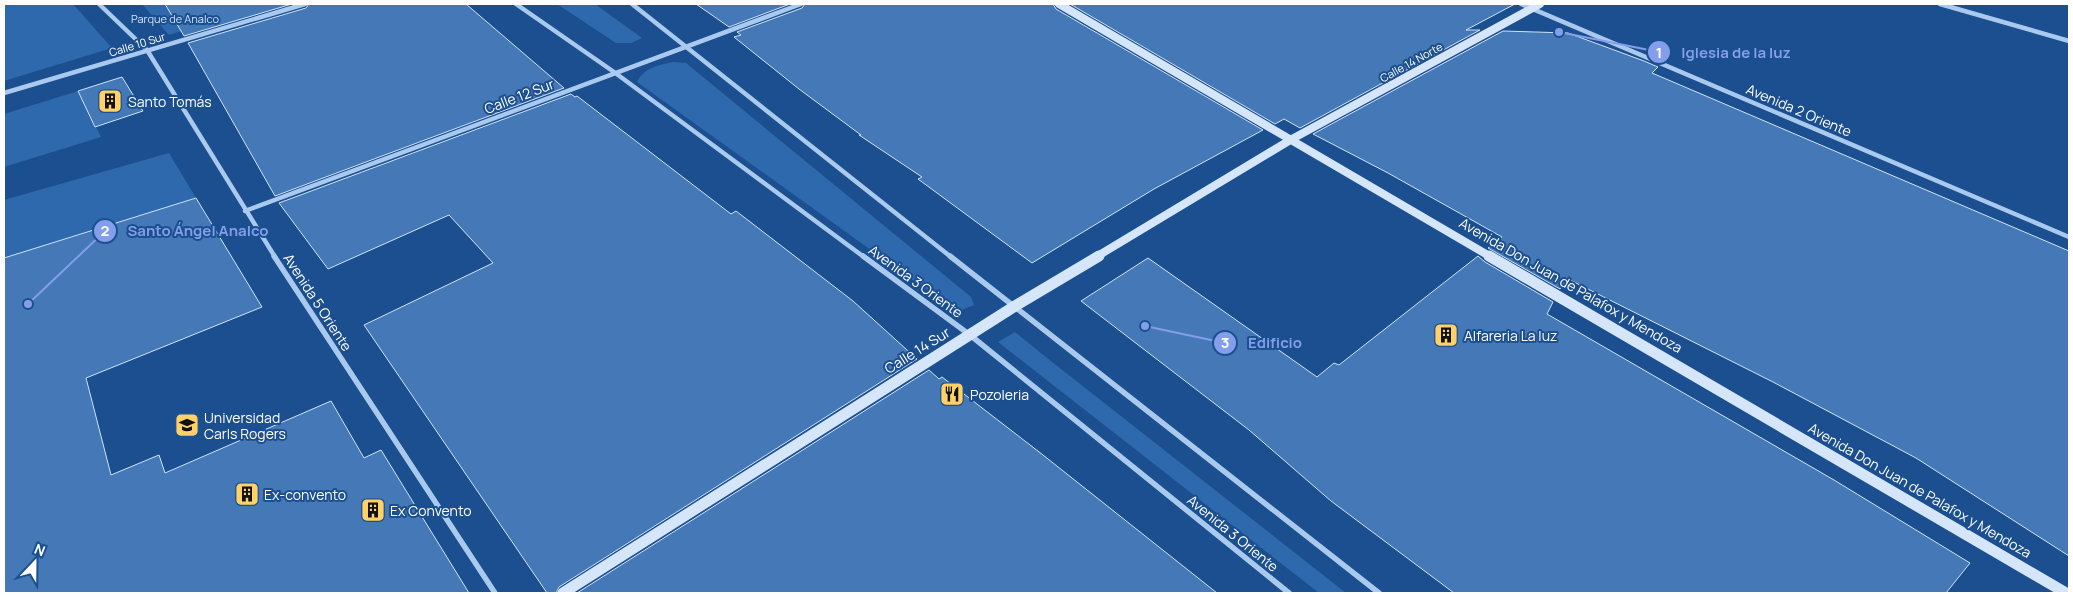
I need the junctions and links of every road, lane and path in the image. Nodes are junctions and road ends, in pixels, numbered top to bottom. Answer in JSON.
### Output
{"nodes":[{"id":1,"x":99,"y":4,"type":"edge"},
{"id":2,"x":305,"y":4,"type":"edge"},
{"id":3,"x":516,"y":4,"type":"edge"},
{"id":4,"x":632,"y":4,"type":"edge"},
{"id":5,"x":801,"y":4,"type":"edge"},
{"id":6,"x":1059,"y":4,"type":"edge"},
{"id":7,"x":1521,"y":4,"type":"edge"},
{"id":8,"x":1540,"y":4,"type":"edge"},
{"id":9,"x":1940,"y":4,"type":"edge"},
{"id":10,"x":1532,"y":9,"type":"junction"},
{"id":11,"x":2069,"y":41,"type":"edge"},
{"id":12,"x":686,"y":46,"type":"junction"},
{"id":13,"x":147,"y":50,"type":"junction"},
{"id":14,"x":614,"y":72,"type":"junction"},
{"id":15,"x":4,"y":93,"type":"edge"},
{"id":16,"x":1292,"y":139,"type":"junction"},
{"id":17,"x":245,"y":211,"type":"junction"},
{"id":18,"x":2069,"y":237,"type":"edge"},
{"id":19,"x":1015,"y":306,"type":"junction"},
{"id":20,"x":970,"y":335,"type":"junction"},
{"id":21,"x":495,"y":593,"type":"edge"},
{"id":22,"x":563,"y":593,"type":"edge"},
{"id":23,"x":1290,"y":593,"type":"edge"},
{"id":24,"x":1379,"y":593,"type":"edge"},
{"id":25,"x":2066,"y":593,"type":"edge"}],
"edges":[{"from":1,"to":13,"type":"street","name":"Avenida 5 Oriente"},
{"from":2,"to":13,"type":"street","name":"Calle 10 Sur"},
{"from":3,"to":14,"type":"street","name":"Avenida 3 Oriente"},
{"from":4,"to":12,"type":"street"},
{"from":5,"to":12,"type":"street","name":"Calle 12 Sur"},
{"from":6,"to":16,"type":"main road","name":"Avenida Don Juan de Palafox y Mendoza"},
{"from":7,"to":10,"type":"street","name":"Avenida 2 Oriente"},
{"from":8,"to":10,"type":"main road","name":"Calle 14 Norte"},
{"from":9,"to":11,"type":"street"},
{"from":10,"to":16,"type":"main road","name":"Calle 14 Norte"},
{"from":10,"to":18,"type":"street","name":"Avenida 2 Oriente"},
{"from":12,"to":14,"type":"street","name":"Calle 12 Sur"},
{"from":12,"to":19,"type":"street"},
{"from":13,"to":15,"type":"street","name":"Calle 10 Sur"},
{"from":13,"to":17,"type":"street","name":"Avenida 5 Oriente"},
{"from":14,"to":17,"type":"street","name":"Calle 12 Sur"},
{"from":14,"to":20,"type":"street","name":"Avenida 3 Oriente"},
{"from":16,"to":19,"type":"main road","name":"Calle 14 Sur"},
{"from":16,"to":25,"type":"main road","name":"Avenida Don Juan de Palafox y Mendoza"},
{"from":17,"to":21,"type":"street","name":"Avenida 5 Oriente"},
{"from":19,"to":20,"type":"main road","name":"Calle 14 Sur"},
{"from":19,"to":24,"type":"street"},
{"from":20,"to":22,"type":"main road","name":"Calle 14 Sur"},
{"from":20,"to":23,"type":"street","name":"Avenida 3 Oriente"}]}
